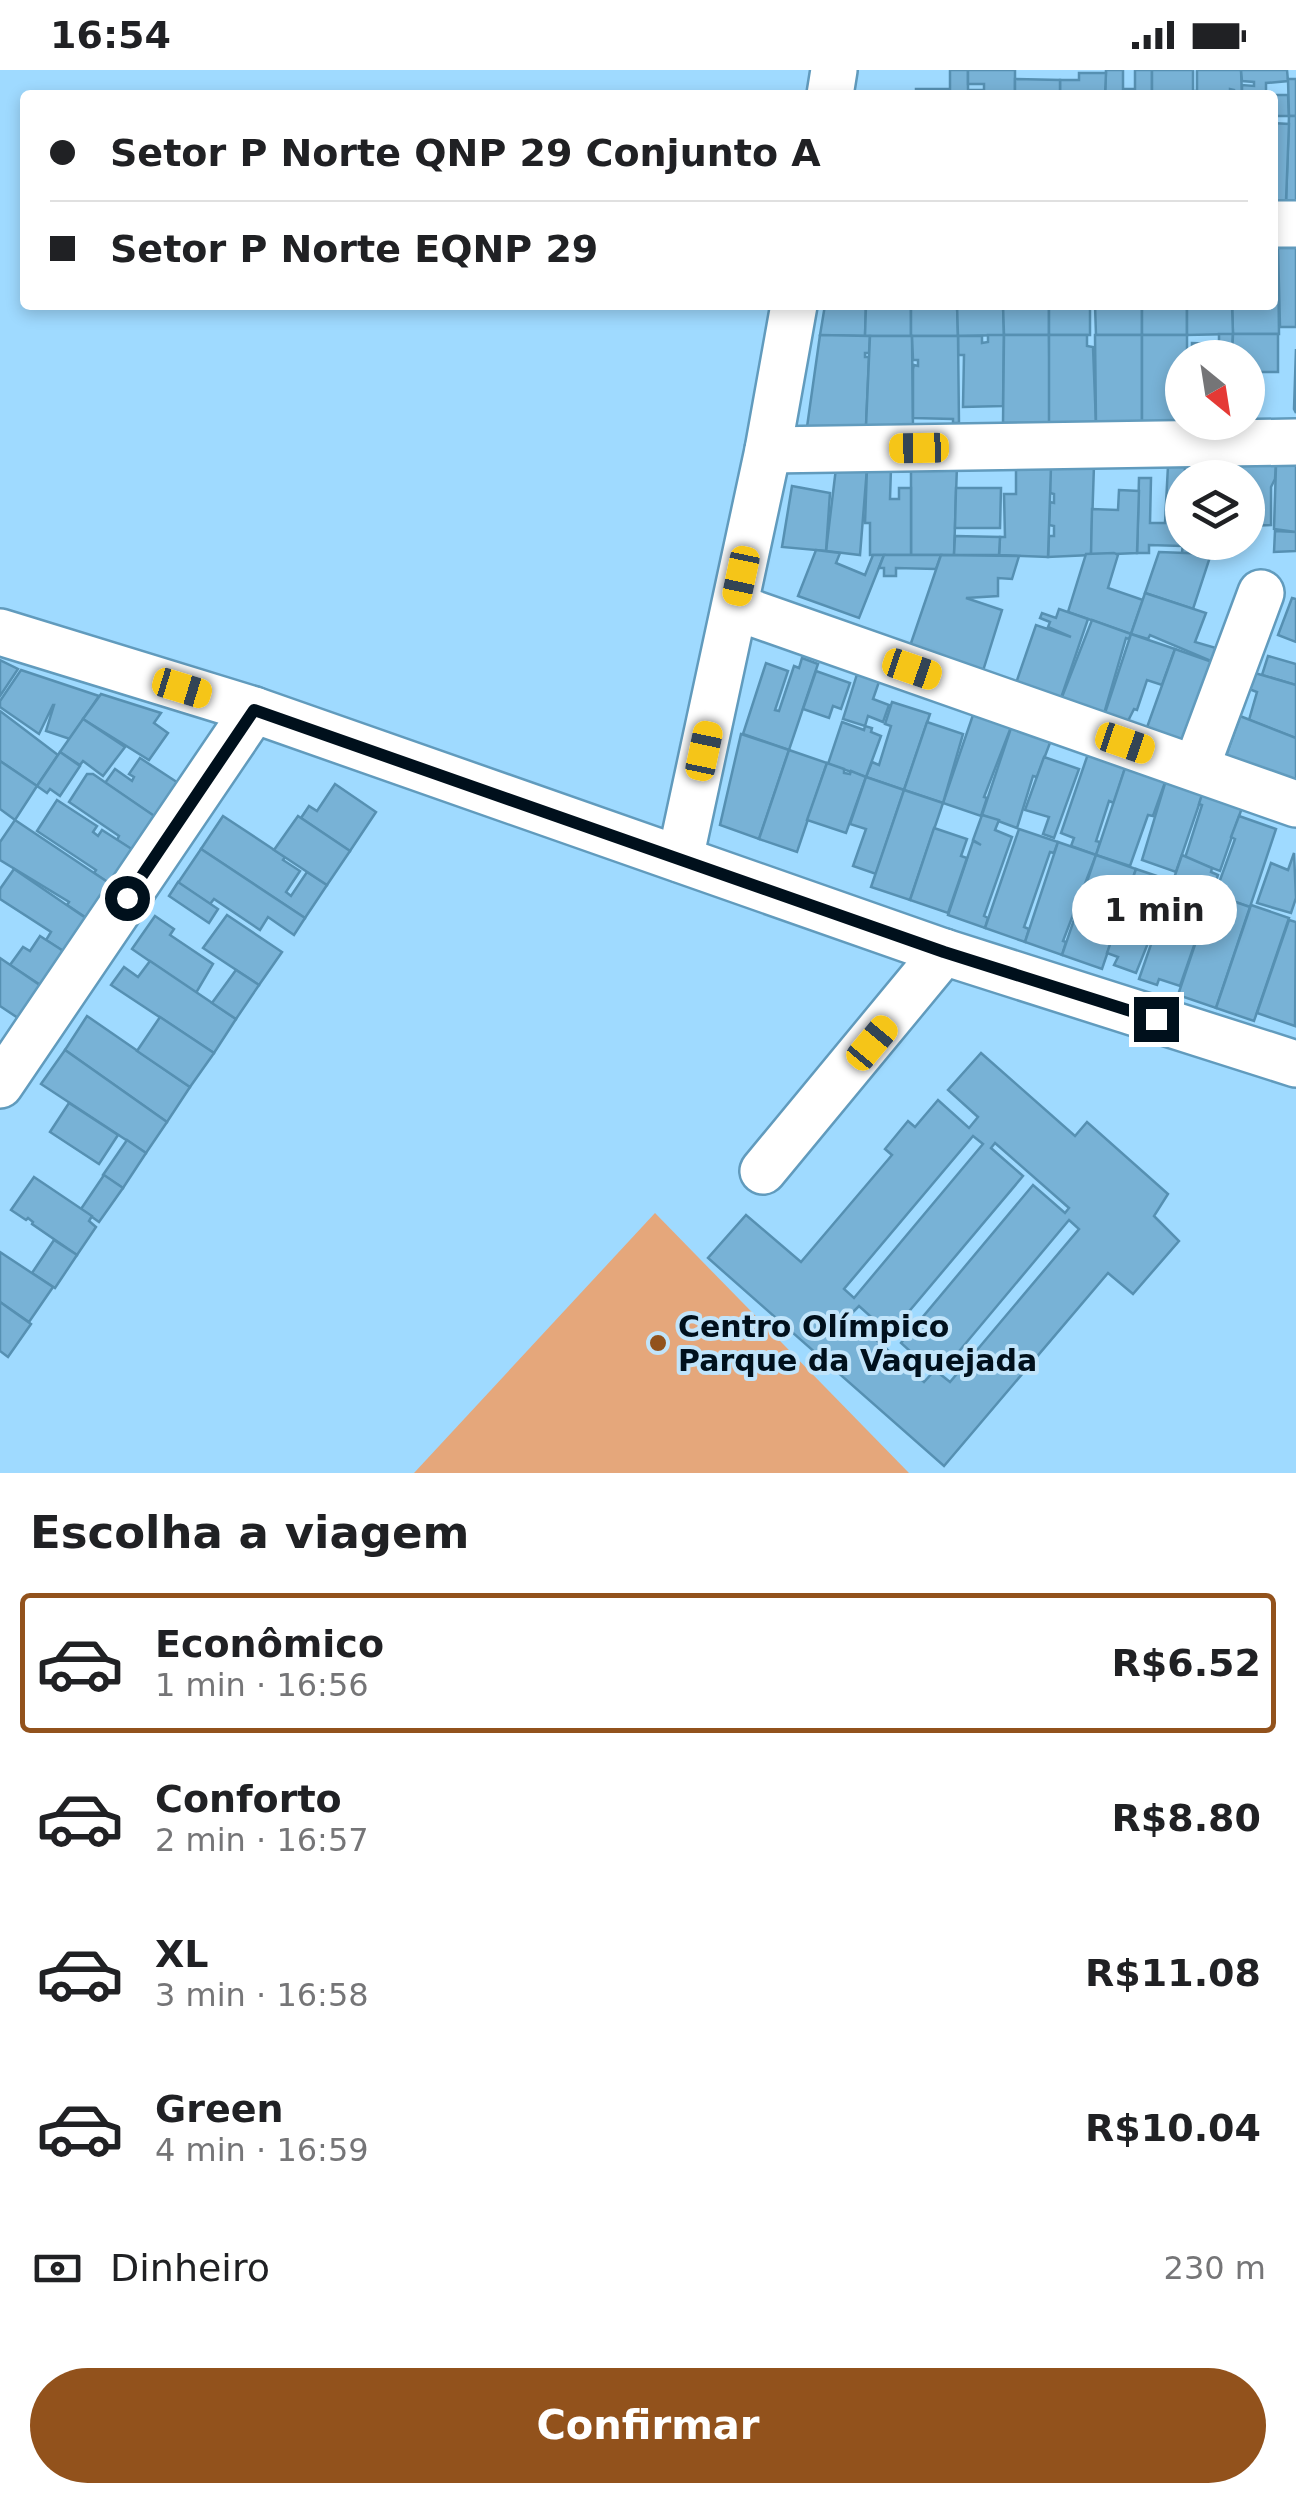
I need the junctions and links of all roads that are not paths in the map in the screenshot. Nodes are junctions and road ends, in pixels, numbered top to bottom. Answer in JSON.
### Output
{"nodes":[{"id":1,"x":793,"y":310,"type":"edge"},
{"id":2,"x":1296,"y":442,"type":"edge"},
{"id":3,"x":768,"y":450,"type":"junction"},
{"id":4,"x":1261,"y":592,"type":"dead end"},
{"id":5,"x":735,"y":607,"type":"junction"},
{"id":6,"x":0,"y":632,"type":"edge"},
{"id":7,"x":254,"y":710,"type":"junction"},
{"id":8,"x":1196,"y":768,"type":"junction"},
{"id":9,"x":1296,"y":804,"type":"edge"},
{"id":10,"x":680,"y":859,"type":"junction"},
{"id":11,"x":944,"y":952,"type":"junction"},
{"id":12,"x":1296,"y":1064,"type":"edge"},
{"id":13,"x":0,"y":1085,"type":"edge"},
{"id":14,"x":763,"y":1171,"type":"dead end"}],
"edges":[{"from":1,"to":3,"type":"street"},
{"from":2,"to":3,"type":"street"},
{"from":3,"to":5,"type":"street"},
{"from":4,"to":8,"type":"street"},
{"from":5,"to":8,"type":"street"},
{"from":5,"to":10,"type":"street"},
{"from":6,"to":7,"type":"street"},
{"from":7,"to":10,"type":"street"},
{"from":7,"to":13,"type":"street"},
{"from":8,"to":9,"type":"street"},
{"from":10,"to":11,"type":"street"},
{"from":11,"to":12,"type":"street"},
{"from":11,"to":14,"type":"street"}]}
